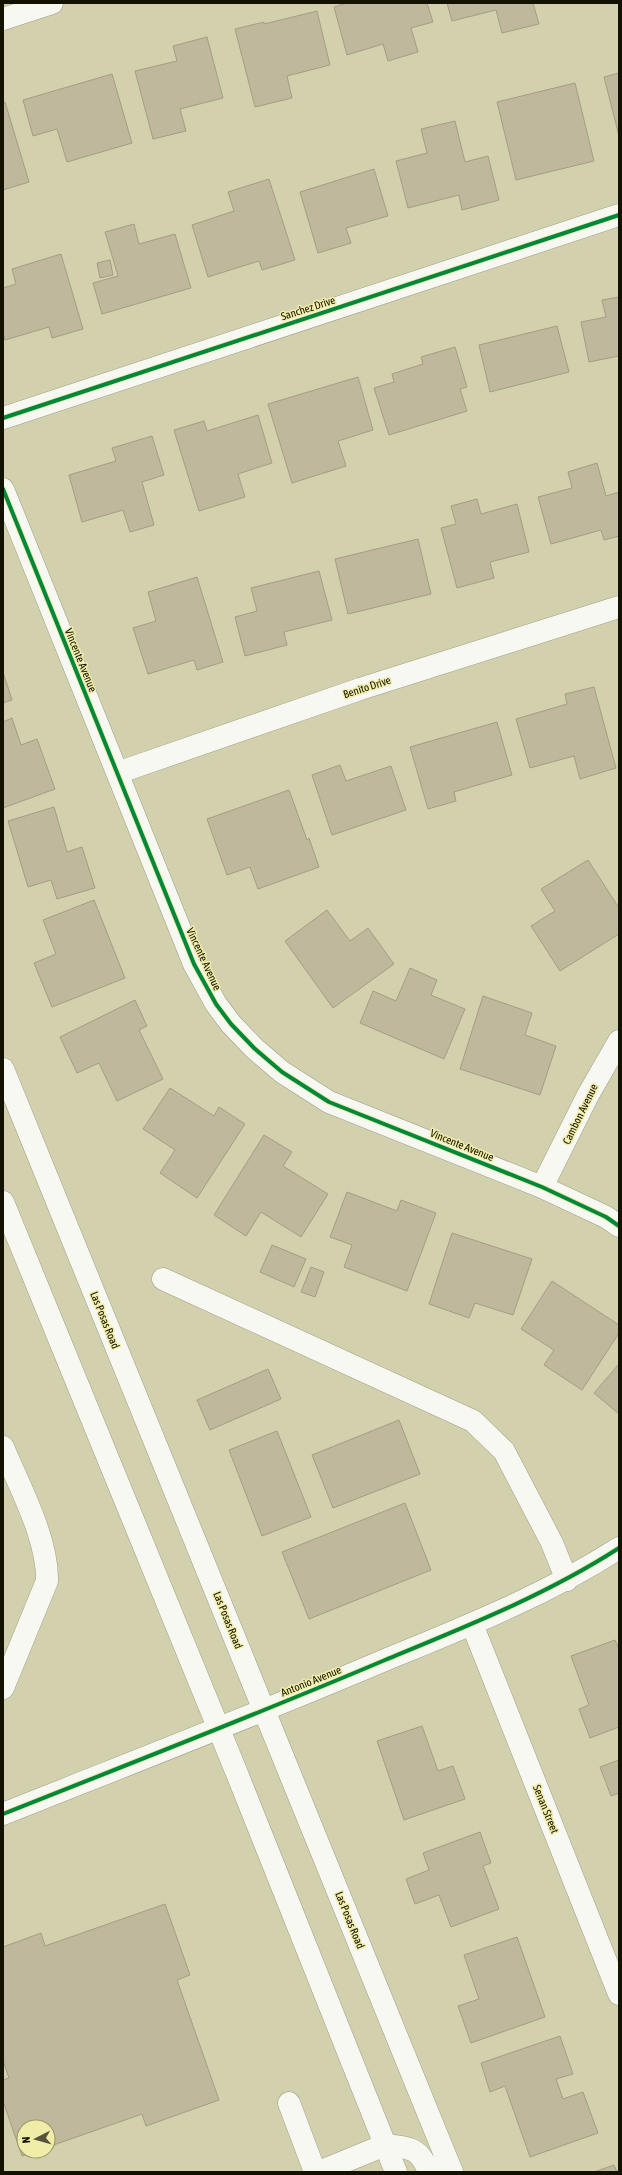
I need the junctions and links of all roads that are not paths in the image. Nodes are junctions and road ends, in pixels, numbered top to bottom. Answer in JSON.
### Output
{"nodes":[{"id":1,"x":52,"y":3,"type":"edge"},
{"id":2,"x":3,"y":19,"type":"edge"},
{"id":3,"x":619,"y":215,"type":"edge"},
{"id":4,"x":3,"y":418,"type":"edge"},
{"id":5,"x":3,"y":489,"type":"edge"},
{"id":6,"x":619,"y":607,"type":"edge"},
{"id":7,"x":117,"y":773,"type":"junction"},
{"id":8,"x":619,"y":1041,"type":"edge"},
{"id":9,"x":3,"y":1069,"type":"edge"},
{"id":10,"x":542,"y":1187,"type":"junction"},
{"id":11,"x":3,"y":1202,"type":"edge"},
{"id":12,"x":619,"y":1226,"type":"edge"},
{"id":13,"x":163,"y":1279,"type":"dead end"},
{"id":14,"x":3,"y":1447,"type":"edge"},
{"id":15,"x":619,"y":1548,"type":"edge"},
{"id":16,"x":567,"y":1580,"type":"junction"},
{"id":17,"x":472,"y":1624,"type":"junction"},
{"id":18,"x":3,"y":1688,"type":"edge"},
{"id":19,"x":265,"y":1710,"type":"junction"},
{"id":20,"x":219,"y":1729,"type":"junction"},
{"id":21,"x":5,"y":1808,"type":"edge"},
{"id":22,"x":619,"y":1994,"type":"edge"},
{"id":23,"x":289,"y":2103,"type":"dead end"},
{"id":24,"x":385,"y":2145,"type":"junction"},
{"id":25,"x":316,"y":2172,"type":"edge"},
{"id":26,"x":319,"y":2172,"type":"edge"},
{"id":27,"x":396,"y":2172,"type":"edge"},
{"id":28,"x":429,"y":2172,"type":"edge"},
{"id":29,"x":452,"y":2172,"type":"edge"}],
"edges":[{"from":1,"to":2,"type":"street"},
{"from":3,"to":4,"type":"street","name":"Sanchez Drive"},
{"from":5,"to":7,"type":"street","name":"Vincente Avenue"},
{"from":6,"to":7,"type":"street","name":"Benito Drive"},
{"from":7,"to":10,"type":"street","name":"Vincente Avenue"},
{"from":8,"to":10,"type":"street","name":"Cambon Avenue"},
{"from":9,"to":19,"type":"street","name":"Las Posas Road"},
{"from":10,"to":12,"type":"street","name":"Vincente Avenue"},
{"from":11,"to":20,"type":"street"},
{"from":13,"to":16,"type":"street"},
{"from":14,"to":18,"type":"street"},
{"from":15,"to":16,"type":"street","name":"Antonio Avenue"},
{"from":16,"to":17,"type":"street","name":"Antonio Avenue"},
{"from":17,"to":19,"type":"street","name":"Antonio Avenue"},
{"from":17,"to":22,"type":"street","name":"Senan Street"},
{"from":19,"to":20,"type":"street","name":"Antonio Avenue"},
{"from":19,"to":29,"type":"street","name":"Las Posas Road"},
{"from":20,"to":21,"type":"street","name":"Antonio Avenue"},
{"from":20,"to":24,"type":"street"},
{"from":23,"to":25,"type":"street"},
{"from":24,"to":26,"type":"street"},
{"from":24,"to":27,"type":"street"},
{"from":24,"to":28,"type":"street"}]}
